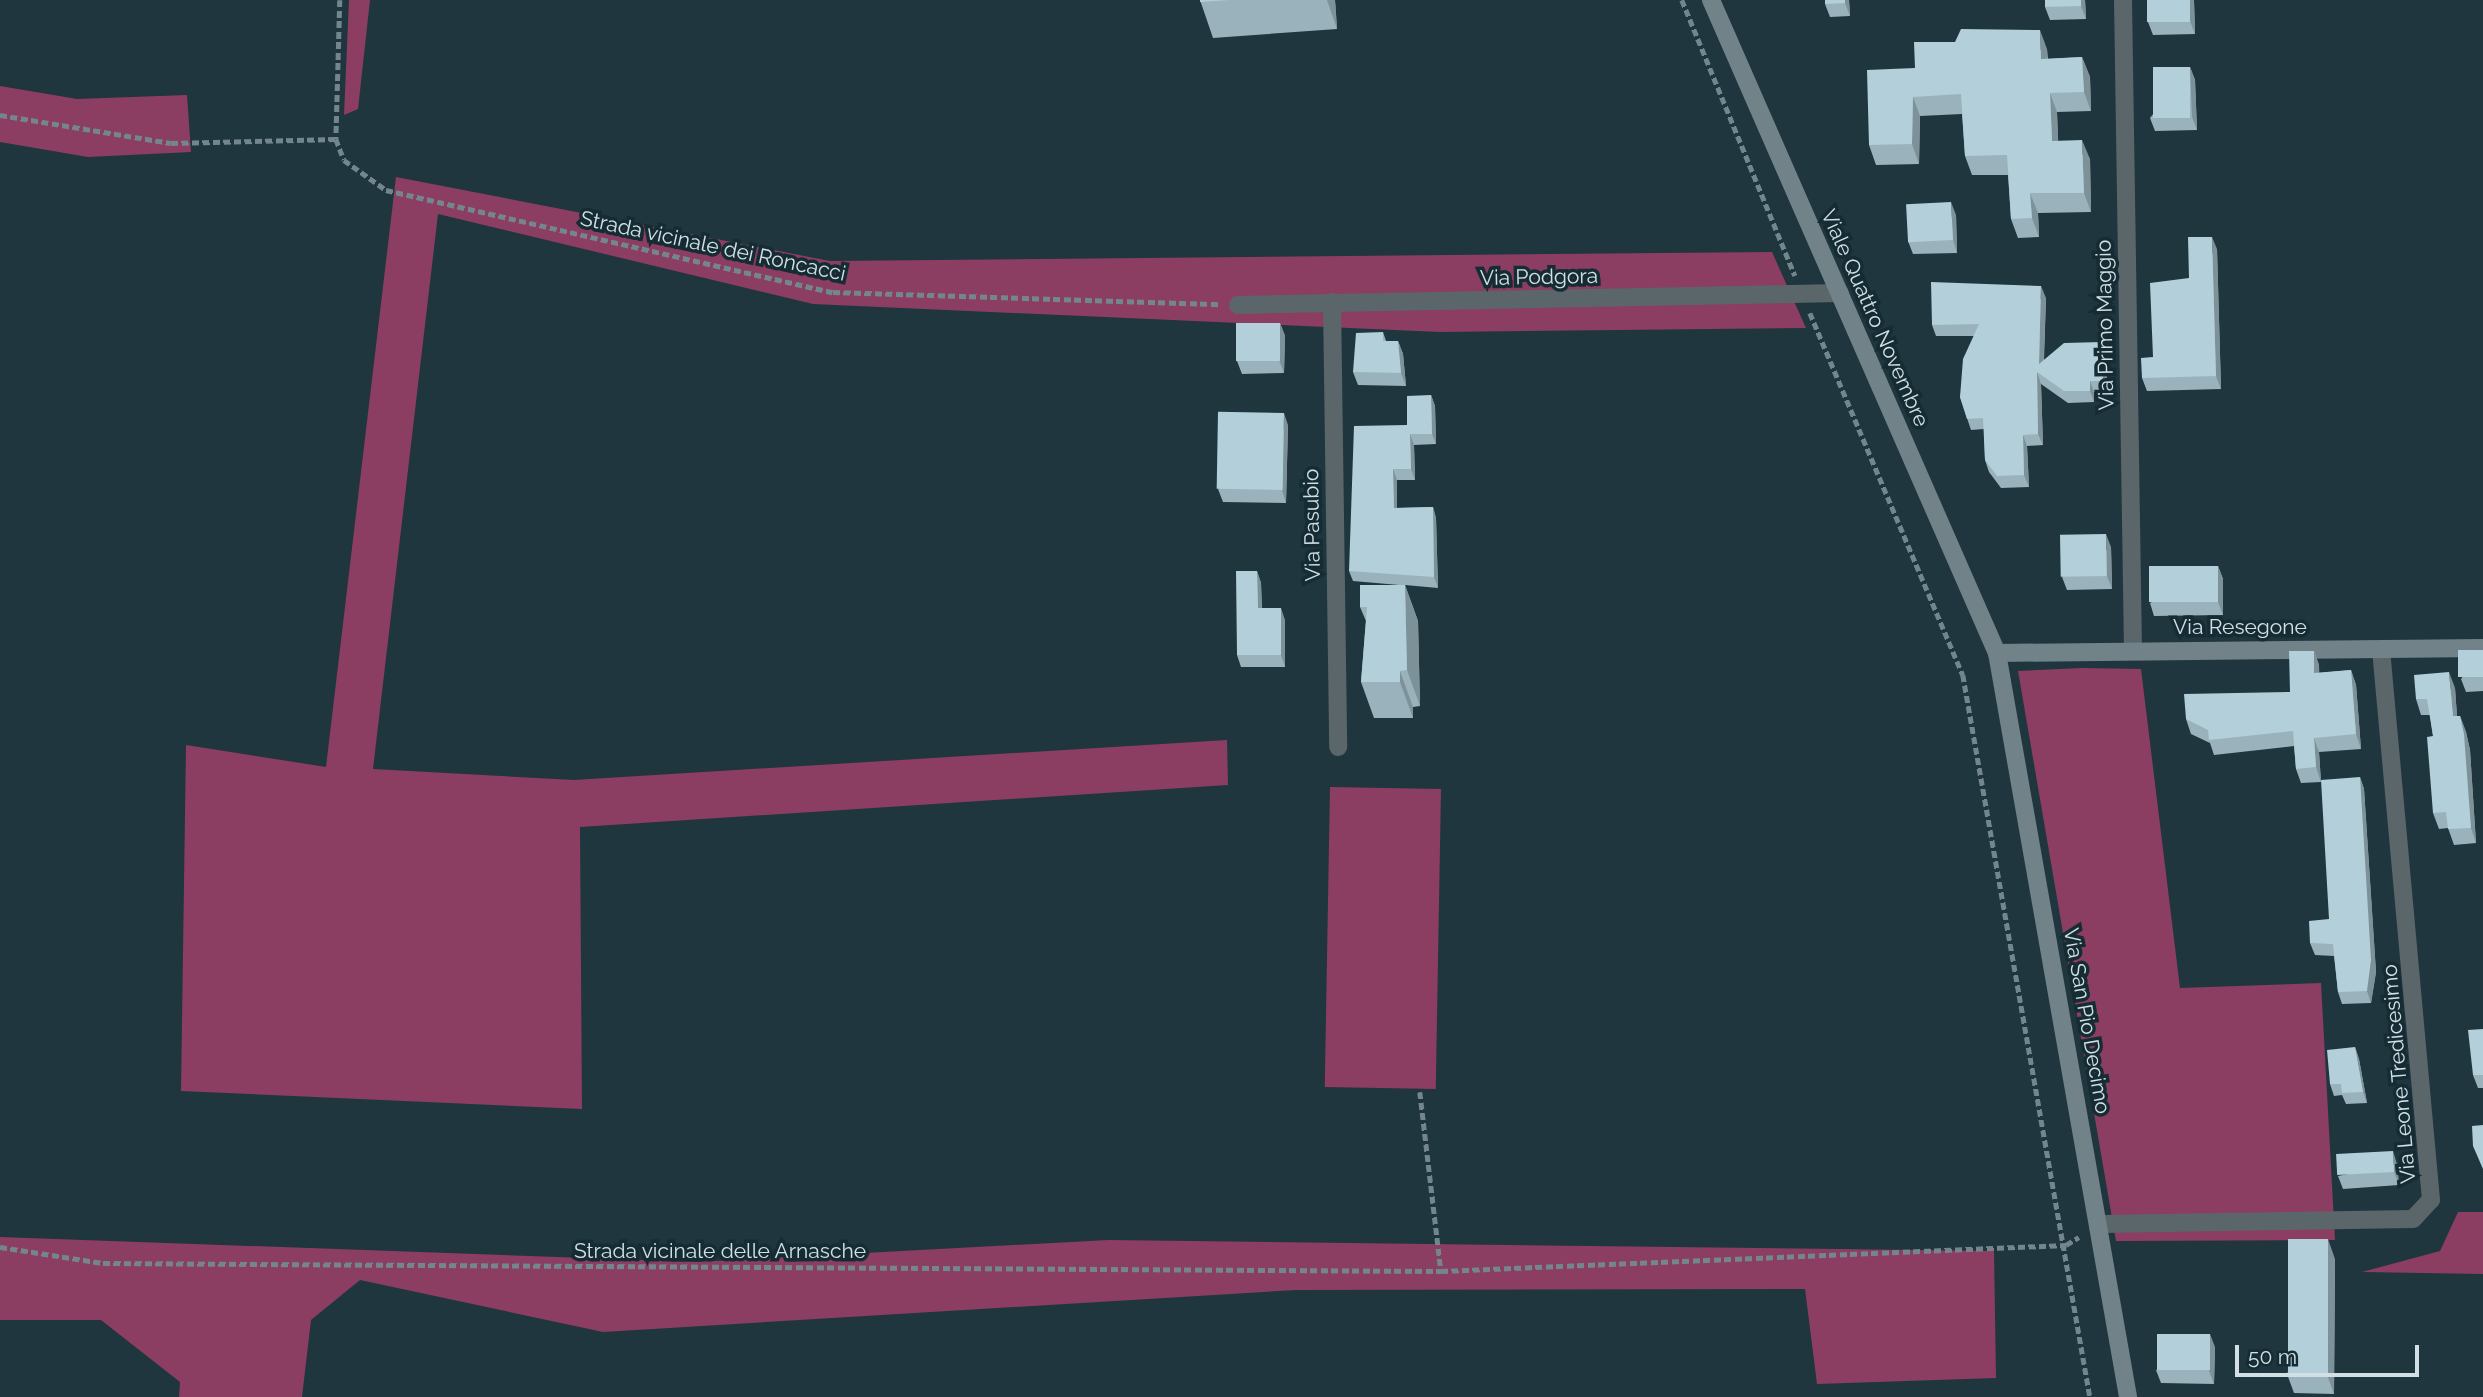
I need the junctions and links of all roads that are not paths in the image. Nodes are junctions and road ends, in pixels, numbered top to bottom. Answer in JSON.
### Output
{"nodes":[{"id":1,"x":1711,"y":0,"type":"edge"},
{"id":2,"x":2123,"y":0,"type":"edge"},
{"id":3,"x":1840,"y":293,"type":"junction"},
{"id":4,"x":1332,"y":302,"type":"junction"},
{"id":5,"x":1238,"y":305,"type":"road end"},
{"id":6,"x":2483,"y":648,"type":"edge"},
{"id":7,"x":2133,"y":650,"type":"junction"},
{"id":8,"x":2381,"y":650,"type":"junction"},
{"id":9,"x":1997,"y":653,"type":"junction"},
{"id":10,"x":1338,"y":747,"type":"dead end"},
{"id":11,"x":2101,"y":1224,"type":"junction"},
{"id":12,"x":2128,"y":1397,"type":"edge"}],
"edges":[{"from":1,"to":3,"type":"street","name":"Viale Quattro Novembre"},
{"from":2,"to":7,"type":"street","name":"Via Primo Maggio"},
{"from":3,"to":4,"type":"street","name":"Via Podgora"},
{"from":3,"to":9,"type":"street","name":"Viale Quattro Novembre"},
{"from":4,"to":5,"type":"street","name":"Via Podgora"},
{"from":4,"to":10,"type":"street","name":"Via Pasubio"},
{"from":6,"to":8,"type":"street","name":"Via Resegone"},
{"from":7,"to":8,"type":"street","name":"Via Resegone"},
{"from":7,"to":9,"type":"street","name":"Via Resegone"},
{"from":8,"to":11,"type":"street","name":"Via Leone Tredicesimo"},
{"from":9,"to":11,"type":"street","name":"Via San Pio Decimo"},
{"from":11,"to":12,"type":"street","name":"Via San Pio Decimo"}]}
